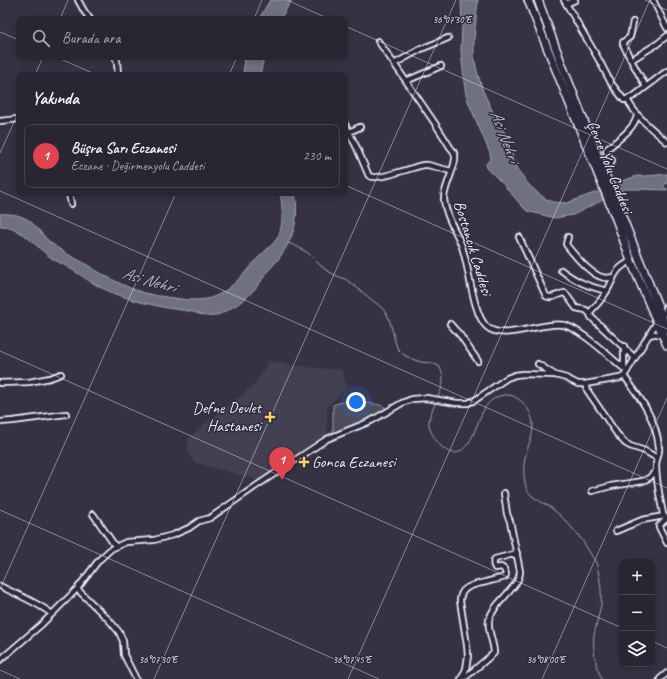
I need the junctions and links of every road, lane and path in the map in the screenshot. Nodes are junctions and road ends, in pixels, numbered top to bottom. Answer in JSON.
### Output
{"nodes":[{"id":1,"x":78,"y":0,"type":"edge"},
{"id":2,"x":528,"y":0,"type":"edge"},
{"id":3,"x":538,"y":0,"type":"edge"},
{"id":4,"x":575,"y":0,"type":"edge"},
{"id":5,"x":653,"y":0,"type":"edge"},
{"id":6,"x":565,"y":2,"type":"edge"},
{"id":7,"x":88,"y":16,"type":"edge"},
{"id":8,"x":633,"y":22,"type":"dead end"},
{"id":9,"x":667,"y":28,"type":"edge"},
{"id":10,"x":667,"y":36,"type":"edge"},
{"id":11,"x":448,"y":38,"type":"dead end"},
{"id":12,"x":378,"y":41,"type":"dead end"},
{"id":13,"x":116,"y":60,"type":"edge"},
{"id":14,"x":631,"y":60,"type":"junction"},
{"id":15,"x":394,"y":64,"type":"junction"},
{"id":16,"x":441,"y":66,"type":"dead end"},
{"id":17,"x":667,"y":71,"type":"edge"},
{"id":18,"x":118,"y":72,"type":"edge"},
{"id":19,"x":406,"y":81,"type":"junction"},
{"id":20,"x":646,"y":87,"type":"junction"},
{"id":21,"x":627,"y":99,"type":"junction"},
{"id":22,"x":637,"y":115,"type":"junction"},
{"id":23,"x":16,"y":119,"type":"edge"},
{"id":24,"x":0,"y":121,"type":"edge"},
{"id":25,"x":360,"y":127,"type":"dead end"},
{"id":26,"x":349,"y":132,"type":"joint"},
{"id":27,"x":667,"y":142,"type":"edge"},
{"id":28,"x":452,"y":171,"type":"junction"},
{"id":29,"x":604,"y":172,"type":"junction"},
{"id":30,"x":604,"y":181,"type":"junction"},
{"id":31,"x":70,"y":196,"type":"edge"},
{"id":32,"x":71,"y":204,"type":"dead end"},
{"id":33,"x":621,"y":223,"type":"junction"},
{"id":34,"x":519,"y":237,"type":"dead end"},
{"id":35,"x":568,"y":237,"type":"dead end"},
{"id":36,"x":632,"y":261,"type":"junction"},
{"id":37,"x":561,"y":270,"type":"dead end"},
{"id":38,"x":613,"y":277,"type":"junction"},
{"id":39,"x":607,"y":291,"type":"junction"},
{"id":40,"x":667,"y":306,"type":"edge"},
{"id":41,"x":590,"y":314,"type":"junction"},
{"id":42,"x":660,"y":320,"type":"junction"},
{"id":43,"x":450,"y":324,"type":"dead end"},
{"id":44,"x":667,"y":329,"type":"edge"},
{"id":45,"x":648,"y":336,"type":"junction"},
{"id":46,"x":666,"y":341,"type":"edge"},
{"id":47,"x":624,"y":346,"type":"junction"},
{"id":48,"x":635,"y":358,"type":"junction"},
{"id":49,"x":478,"y":361,"type":"dead end"},
{"id":50,"x":538,"y":364,"type":"dead end"},
{"id":51,"x":625,"y":372,"type":"junction"},
{"id":52,"x":61,"y":374,"type":"dead end"},
{"id":53,"x":555,"y":375,"type":"junction"},
{"id":54,"x":0,"y":383,"type":"edge"},
{"id":55,"x":585,"y":384,"type":"junction"},
{"id":56,"x":66,"y":414,"type":"dead end"},
{"id":57,"x":0,"y":422,"type":"edge"},
{"id":58,"x":657,"y":458,"type":"junction"},
{"id":59,"x":656,"y":471,"type":"junction"},
{"id":60,"x":592,"y":491,"type":"dead end"},
{"id":61,"x":504,"y":493,"type":"dead end"},
{"id":62,"x":93,"y":514,"type":"dead end"},
{"id":63,"x":666,"y":517,"type":"edge"},
{"id":64,"x":616,"y":531,"type":"dead end"},
{"id":65,"x":667,"y":543,"type":"edge"},
{"id":66,"x":115,"y":546,"type":"junction"},
{"id":67,"x":517,"y":553,"type":"junction"},
{"id":68,"x":0,"y":586,"type":"edge"},
{"id":69,"x":77,"y":589,"type":"junction"},
{"id":70,"x":52,"y":614,"type":"junction"},
{"id":71,"x":0,"y":660,"type":"edge"},
{"id":72,"x":667,"y":673,"type":"edge"},
{"id":73,"x":136,"y":679,"type":"edge"},
{"id":74,"x":461,"y":679,"type":"edge"},
{"id":75,"x":660,"y":679,"type":"edge"}],
"edges":[{"from":1,"to":7,"type":"street"},
{"from":2,"to":30,"type":"highway","name":"Çevre Yolu Caddesi"},
{"from":3,"to":29,"type":"highway","name":"Çevre Yolu Caddesi"},
{"from":4,"to":6,"type":"street"},
{"from":5,"to":9,"type":"street"},
{"from":6,"to":21,"type":"street"},
{"from":8,"to":14,"type":"street"},
{"from":10,"to":14,"type":"street"},
{"from":11,"to":15,"type":"street"},
{"from":12,"to":15,"type":"street","name":"Bostancık Caddesi"},
{"from":13,"to":18,"type":"street"},
{"from":14,"to":20,"type":"street"},
{"from":15,"to":19,"type":"street","name":"Bostancık Caddesi"},
{"from":16,"to":19,"type":"street"},
{"from":17,"to":20,"type":"street"},
{"from":19,"to":28,"type":"street","name":"Bostancık Caddesi"},
{"from":20,"to":21,"type":"street"},
{"from":21,"to":22,"type":"street"},
{"from":22,"to":27,"type":"street"},
{"from":22,"to":29,"type":"street"},
{"from":23,"to":24,"type":"street"},
{"from":25,"to":26,"type":"street"},
{"from":26,"to":28,"type":"street"},
{"from":28,"to":51,"type":"street","name":"Bostancık Caddesi"},
{"from":29,"to":30,"type":"highway","name":"Çevre Yolu Caddesi"},
{"from":30,"to":33,"type":"highway","name":"Çevre Yolu Caddesi"},
{"from":31,"to":32,"type":"street"},
{"from":33,"to":36,"type":"highway","name":"Çevre Yolu Caddesi"},
{"from":33,"to":42,"type":"highway","name":"Çevre Yolu Caddesi"},
{"from":34,"to":41,"type":"street"},
{"from":35,"to":38,"type":"street"},
{"from":36,"to":38,"type":"street"},
{"from":36,"to":42,"type":"highway","name":"Çevre Yolu Caddesi"},
{"from":37,"to":39,"type":"street"},
{"from":38,"to":39,"type":"street"},
{"from":39,"to":41,"type":"street"},
{"from":40,"to":42,"type":"street"},
{"from":41,"to":47,"type":"street"},
{"from":42,"to":44,"type":"highway","name":"Çevre Yolu Caddesi"},
{"from":42,"to":45,"type":"street"},
{"from":42,"to":46,"type":"highway","name":"Çevre Yolu Caddesi"},
{"from":43,"to":49,"type":"street"},
{"from":45,"to":46,"type":"street"},
{"from":45,"to":48,"type":"street"},
{"from":47,"to":48,"type":"street"},
{"from":47,"to":51,"type":"street"},
{"from":48,"to":51,"type":"street"},
{"from":50,"to":53,"type":"street"},
{"from":51,"to":55,"type":"street"},
{"from":51,"to":58,"type":"street","name":"Bostancık Caddesi"},
{"from":52,"to":54,"type":"street"},
{"from":53,"to":55,"type":"street"},
{"from":53,"to":66,"type":"street"},
{"from":55,"to":58,"type":"street"},
{"from":56,"to":57,"type":"street"},
{"from":58,"to":59,"type":"street","name":"Bostancık Caddesi"},
{"from":59,"to":60,"type":"street"},
{"from":59,"to":63,"type":"street","name":"Bostancık Caddesi"},
{"from":61,"to":67,"type":"street"},
{"from":62,"to":66,"type":"street"},
{"from":63,"to":64,"type":"street"},
{"from":63,"to":65,"type":"street"},
{"from":66,"to":69,"type":"street"},
{"from":67,"to":74,"type":"street"},
{"from":67,"to":74,"type":"street"},
{"from":68,"to":70,"type":"street"},
{"from":69,"to":70,"type":"street"},
{"from":69,"to":73,"type":"street"},
{"from":70,"to":71,"type":"street"},
{"from":72,"to":75,"type":"street"}]}
